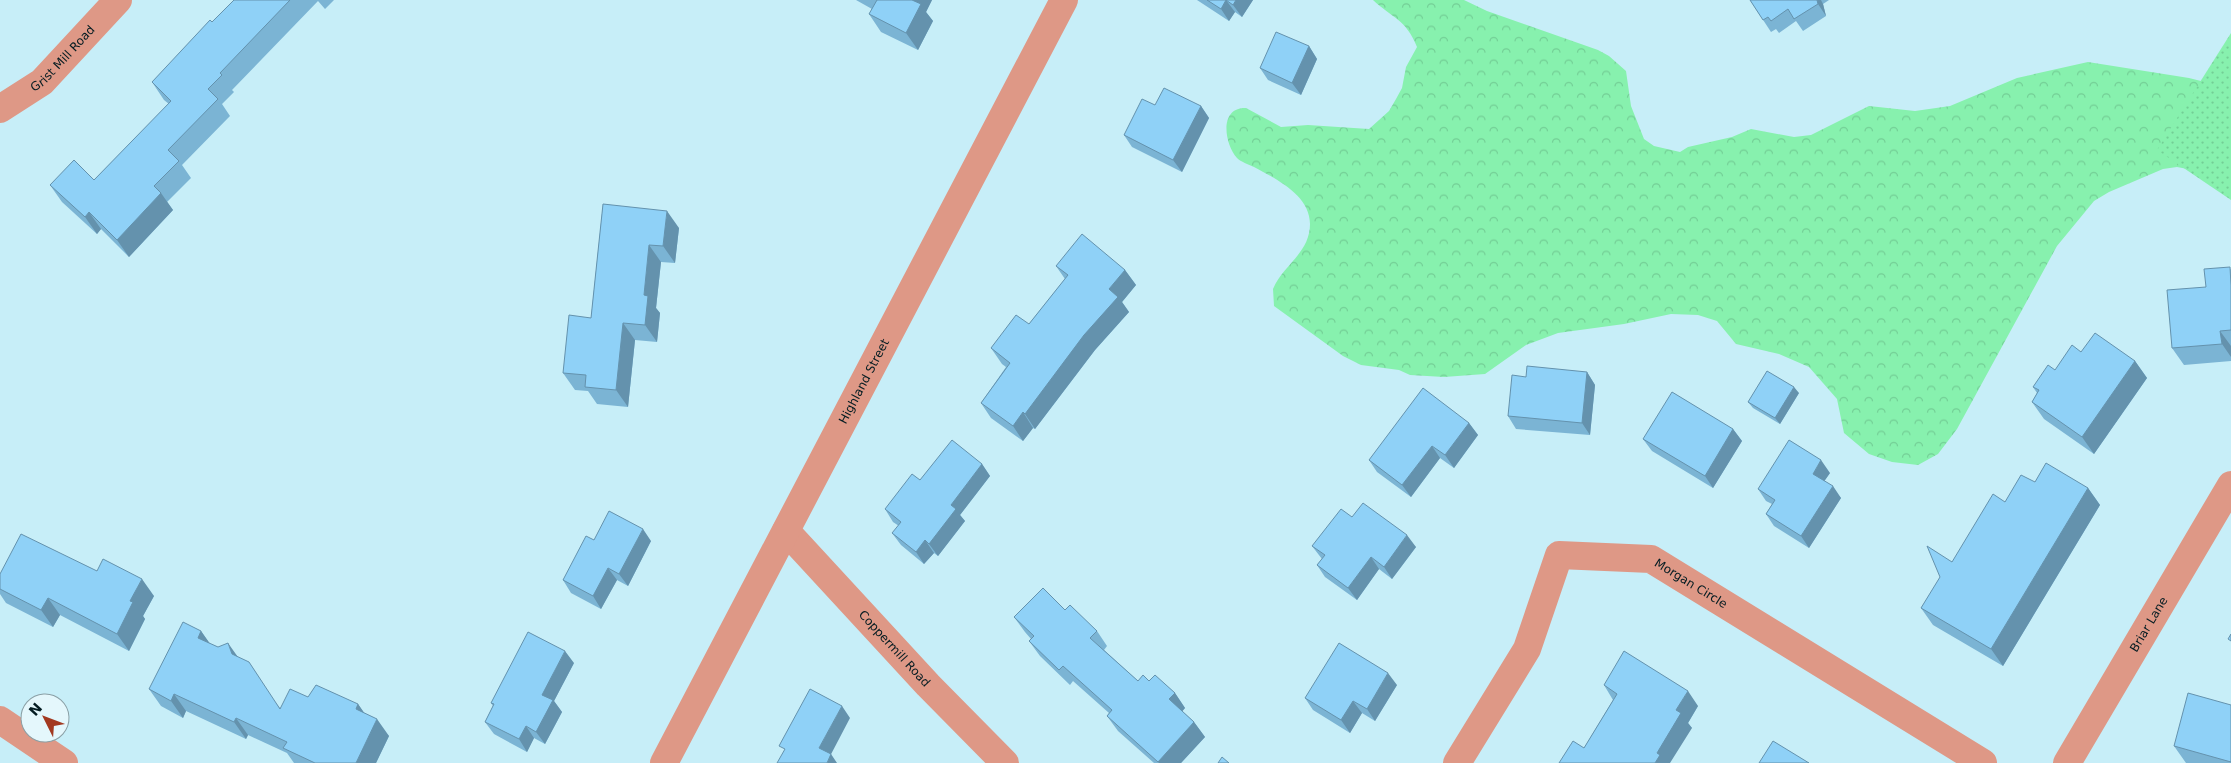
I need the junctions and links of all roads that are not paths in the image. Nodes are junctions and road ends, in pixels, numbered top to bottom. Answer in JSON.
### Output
{"nodes":[{"id":1,"x":118,"y":0,"type":"edge"},
{"id":2,"x":1064,"y":0,"type":"edge"},
{"id":3,"x":0,"y":109,"type":"edge"},
{"id":4,"x":2231,"y":485,"type":"edge"},
{"id":5,"x":786,"y":531,"type":"junction"},
{"id":6,"x":0,"y":720,"type":"edge"},
{"id":7,"x":64,"y":763,"type":"edge"},
{"id":8,"x":664,"y":763,"type":"edge"},
{"id":9,"x":1005,"y":763,"type":"edge"},
{"id":10,"x":1457,"y":763,"type":"edge"},
{"id":11,"x":1983,"y":763,"type":"edge"},
{"id":12,"x":2067,"y":763,"type":"edge"}],
"edges":[{"from":1,"to":3,"type":"street","name":"Grist Mill Road"},
{"from":2,"to":5,"type":"street","name":"Highland Street"},
{"from":4,"to":12,"type":"street","name":"Briar Lane"},
{"from":5,"to":8,"type":"street","name":"Highland Street"},
{"from":5,"to":9,"type":"street","name":"Coppermill Road"},
{"from":6,"to":7,"type":"street"},
{"from":10,"to":11,"type":"street","name":"Morgan Circle"}]}
